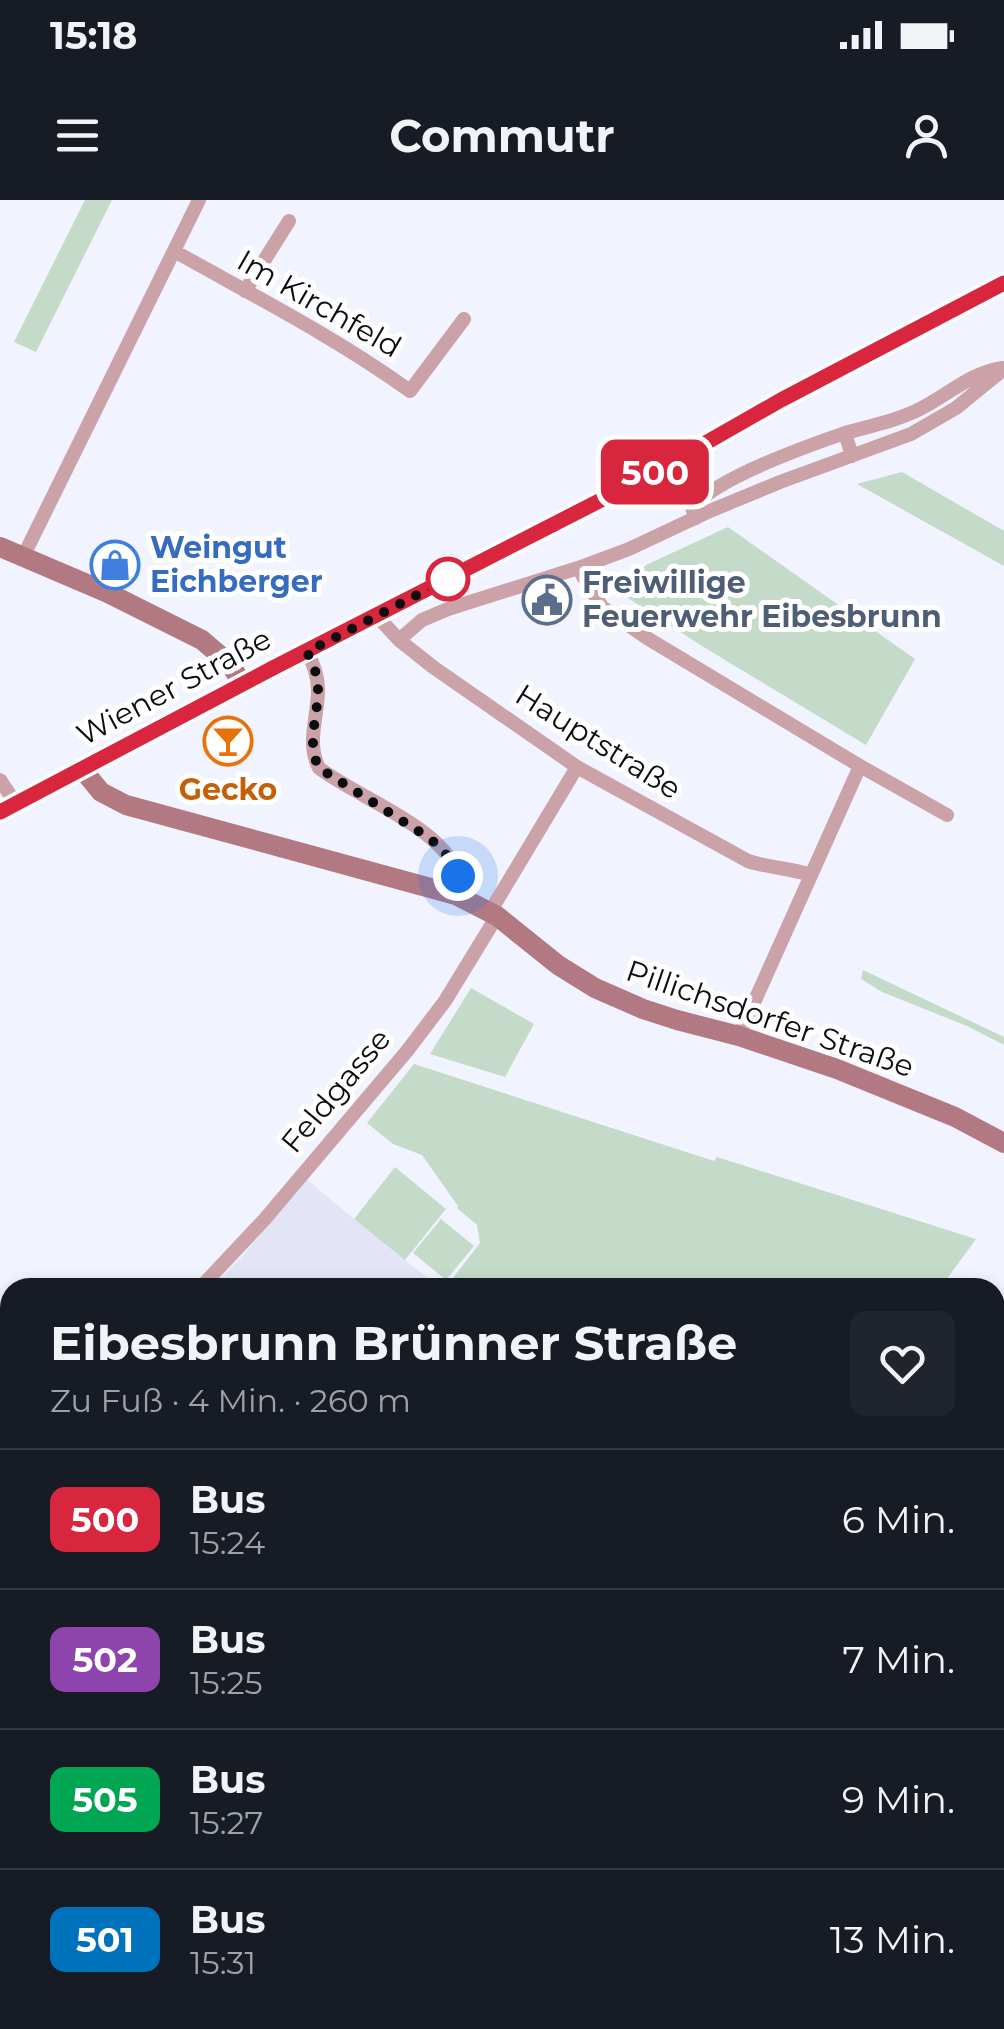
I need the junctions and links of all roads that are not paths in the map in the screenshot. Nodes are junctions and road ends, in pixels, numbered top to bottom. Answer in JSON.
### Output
{"nodes":[{"id":1,"x":199,"y":200,"type":"edge"},
{"id":2,"x":289,"y":221,"type":"dead end"},
{"id":3,"x":174,"y":252,"type":"junction"},
{"id":4,"x":1004,"y":283,"type":"edge"},
{"id":5,"x":245,"y":291,"type":"junction"},
{"id":6,"x":464,"y":319,"type":"dead end"},
{"id":7,"x":1004,"y":368,"type":"edge"},
{"id":8,"x":902,"y":417,"type":"junction"},
{"id":9,"x":845,"y":434,"type":"junction"},
{"id":10,"x":911,"y":434,"type":"junction"},
{"id":11,"x":852,"y":456,"type":"junction"},
{"id":12,"x":696,"y":518,"type":"junction"},
{"id":13,"x":0,"y":547,"type":"edge"},
{"id":14,"x":24,"y":557,"type":"junction"},
{"id":15,"x":578,"y":568,"type":"junction"},
{"id":16,"x":378,"y":616,"type":"junction"},
{"id":17,"x":400,"y":640,"type":"junction"},
{"id":18,"x":307,"y":652,"type":"junction"},
{"id":19,"x":242,"y":684,"type":"junction"},
{"id":20,"x":860,"y":766,"type":"junction"},
{"id":21,"x":577,"y":767,"type":"junction"},
{"id":22,"x":82,"y":769,"type":"junction"},
{"id":23,"x":0,"y":780,"type":"edge"},
{"id":24,"x":8,"y":808,"type":"edge"},
{"id":25,"x":947,"y":815,"type":"dead end"},
{"id":26,"x":811,"y":875,"type":"junction"},
{"id":27,"x":456,"y":895,"type":"junction"},
{"id":28,"x":493,"y":914,"type":"junction"},
{"id":29,"x":739,"y":1036,"type":"junction"},
{"id":30,"x":1004,"y":1143,"type":"edge"},
{"id":31,"x":209,"y":1278,"type":"edge"}],
"edges":[{"from":1,"to":3,"type":"street"},
{"from":2,"to":5,"type":"street"},
{"from":3,"to":5,"type":"street","name":"Im Kirchfeld"},
{"from":3,"to":14,"type":"street"},
{"from":4,"to":16,"type":"main road","name":"Wiener Straße"},
{"from":5,"to":6,"type":"street","name":"Im Kirchfeld"},
{"from":7,"to":8,"type":"street"},
{"from":7,"to":10,"type":"street"},
{"from":8,"to":9,"type":"street"},
{"from":8,"to":10,"type":"street"},
{"from":9,"to":11,"type":"street"},
{"from":9,"to":12,"type":"street"},
{"from":10,"to":11,"type":"street"},
{"from":11,"to":12,"type":"street"},
{"from":12,"to":15,"type":"street"},
{"from":13,"to":14,"type":"main road"},
{"from":14,"to":19,"type":"main road"},
{"from":15,"to":17,"type":"street"},
{"from":15,"to":20,"type":"street"},
{"from":16,"to":17,"type":"street","name":"Hauptstraße"},
{"from":16,"to":18,"type":"main road","name":"Wiener Straße"},
{"from":17,"to":21,"type":"street","name":"Hauptstraße"},
{"from":18,"to":19,"type":"main road","name":"Wiener Straße"},
{"from":18,"to":27,"type":"street"},
{"from":19,"to":22,"type":"main road","name":"Wiener Straße"},
{"from":20,"to":25,"type":"street"},
{"from":20,"to":26,"type":"street"},
{"from":21,"to":26,"type":"street","name":"Hauptstraße"},
{"from":21,"to":28,"type":"street","name":"Feldgasse"},
{"from":22,"to":24,"type":"main road","name":"Wiener Straße"},
{"from":22,"to":27,"type":"main road","name":"Pillichsdorfer Straße"},
{"from":23,"to":24,"type":"street"},
{"from":26,"to":29,"type":"street"},
{"from":27,"to":28,"type":"main road","name":"Pillichsdorfer Straße"},
{"from":28,"to":29,"type":"main road","name":"Pillichsdorfer Straße"},
{"from":28,"to":31,"type":"street","name":"Feldgasse"},
{"from":29,"to":30,"type":"main road","name":"Pillichsdorfer Straße"}]}
